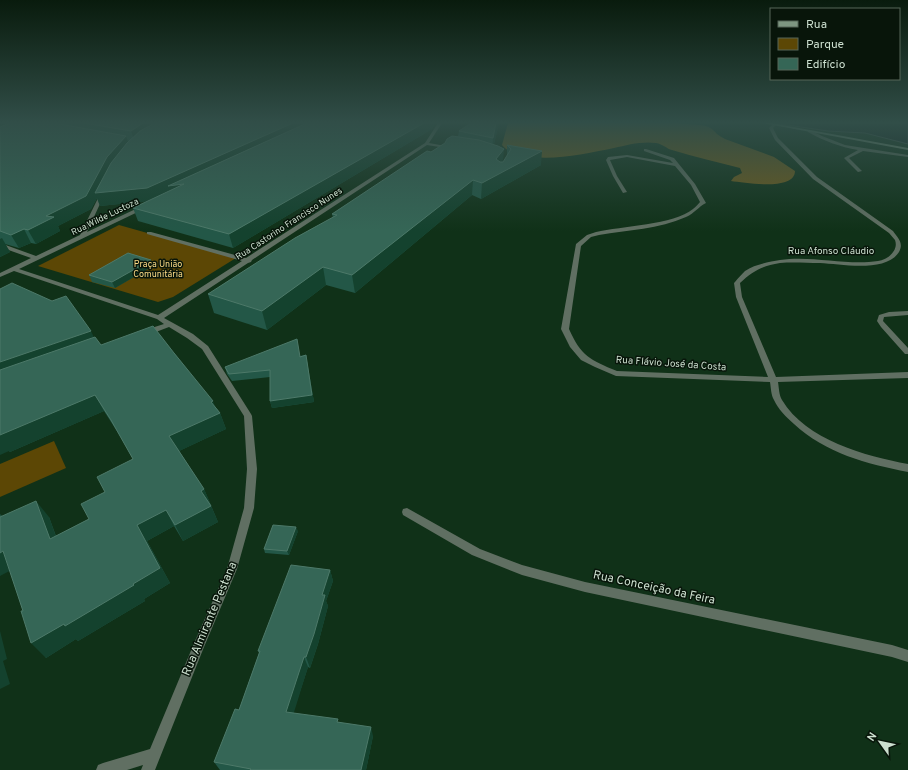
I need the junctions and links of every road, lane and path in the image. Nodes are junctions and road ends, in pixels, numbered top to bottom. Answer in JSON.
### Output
{"nodes":[{"id":1,"x":403,"y":159,"type":"edge"},
{"id":2,"x":609,"y":159,"type":"edge"},
{"id":3,"x":644,"y":159,"type":"edge"},
{"id":4,"x":672,"y":159,"type":"edge"},
{"id":5,"x":795,"y":159,"type":"edge"},
{"id":6,"x":847,"y":159,"type":"edge"},
{"id":7,"x":678,"y":165,"type":"junction"},
{"id":8,"x":860,"y":171,"type":"dead end"},
{"id":9,"x":105,"y":189,"type":"edge"},
{"id":10,"x":625,"y":192,"type":"dead end"},
{"id":11,"x":148,"y":205,"type":"edge"},
{"id":12,"x":149,"y":233,"type":"edge"},
{"id":13,"x":82,"y":237,"type":"junction"},
{"id":14,"x":0,"y":245,"type":"edge"},
{"id":15,"x":36,"y":258,"type":"junction"},
{"id":16,"x":248,"y":261,"type":"junction"},
{"id":17,"x":14,"y":269,"type":"junction"},
{"id":18,"x":0,"y":275,"type":"edge"},
{"id":19,"x":908,"y":313,"type":"edge"},
{"id":20,"x":160,"y":318,"type":"junction"},
{"id":21,"x":170,"y":324,"type":"junction"},
{"id":22,"x":141,"y":335,"type":"edge"},
{"id":23,"x":908,"y":352,"type":"edge"},
{"id":24,"x":908,"y":375,"type":"edge"},
{"id":25,"x":773,"y":380,"type":"junction"},
{"id":26,"x":908,"y":468,"type":"edge"},
{"id":27,"x":407,"y":512,"type":"dead end"},
{"id":28,"x":908,"y":656,"type":"edge"},
{"id":29,"x":154,"y":755,"type":"junction"},
{"id":30,"x":103,"y":770,"type":"edge"},
{"id":31,"x":148,"y":770,"type":"edge"}],
"edges":[{"from":1,"to":16,"type":"street","name":"Rua Castorino Francisco Nunes"},
{"from":2,"to":10,"type":"street"},
{"from":3,"to":7,"type":"street"},
{"from":4,"to":7,"type":"street","name":"Rua Flávio José da Costa"},
{"from":5,"to":25,"type":"street","name":"Rua Afonso Cláudio"},
{"from":6,"to":8,"type":"street"},
{"from":7,"to":25,"type":"street","name":"Rua Flávio José da Costa"},
{"from":9,"to":13,"type":"street"},
{"from":11,"to":13,"type":"street","name":"Rua Wilde Lustoza"},
{"from":12,"to":16,"type":"street"},
{"from":13,"to":15,"type":"street","name":"Rua Wilde Lustoza"},
{"from":14,"to":15,"type":"street"},
{"from":15,"to":17,"type":"street","name":"Rua Wilde Lustoza"},
{"from":16,"to":20,"type":"street","name":"Rua Castorino Francisco Nunes"},
{"from":17,"to":18,"type":"street","name":"Rua Wilde Lustoza"},
{"from":17,"to":20,"type":"street","name":"Rua Almirante Pestana"},
{"from":19,"to":23,"type":"street"},
{"from":20,"to":21,"type":"street","name":"Rua Almirante Pestana"},
{"from":21,"to":22,"type":"street"},
{"from":21,"to":29,"type":"street","name":"Rua Almirante Pestana"},
{"from":24,"to":25,"type":"street","name":"Rua Flávio José da Costa"},
{"from":25,"to":26,"type":"street","name":"Rua Afonso Cláudio"},
{"from":27,"to":28,"type":"street","name":"Rua Conceição da Feira"},
{"from":29,"to":30,"type":"street"},
{"from":29,"to":31,"type":"street","name":"Rua Almirante Pestana"}]}
